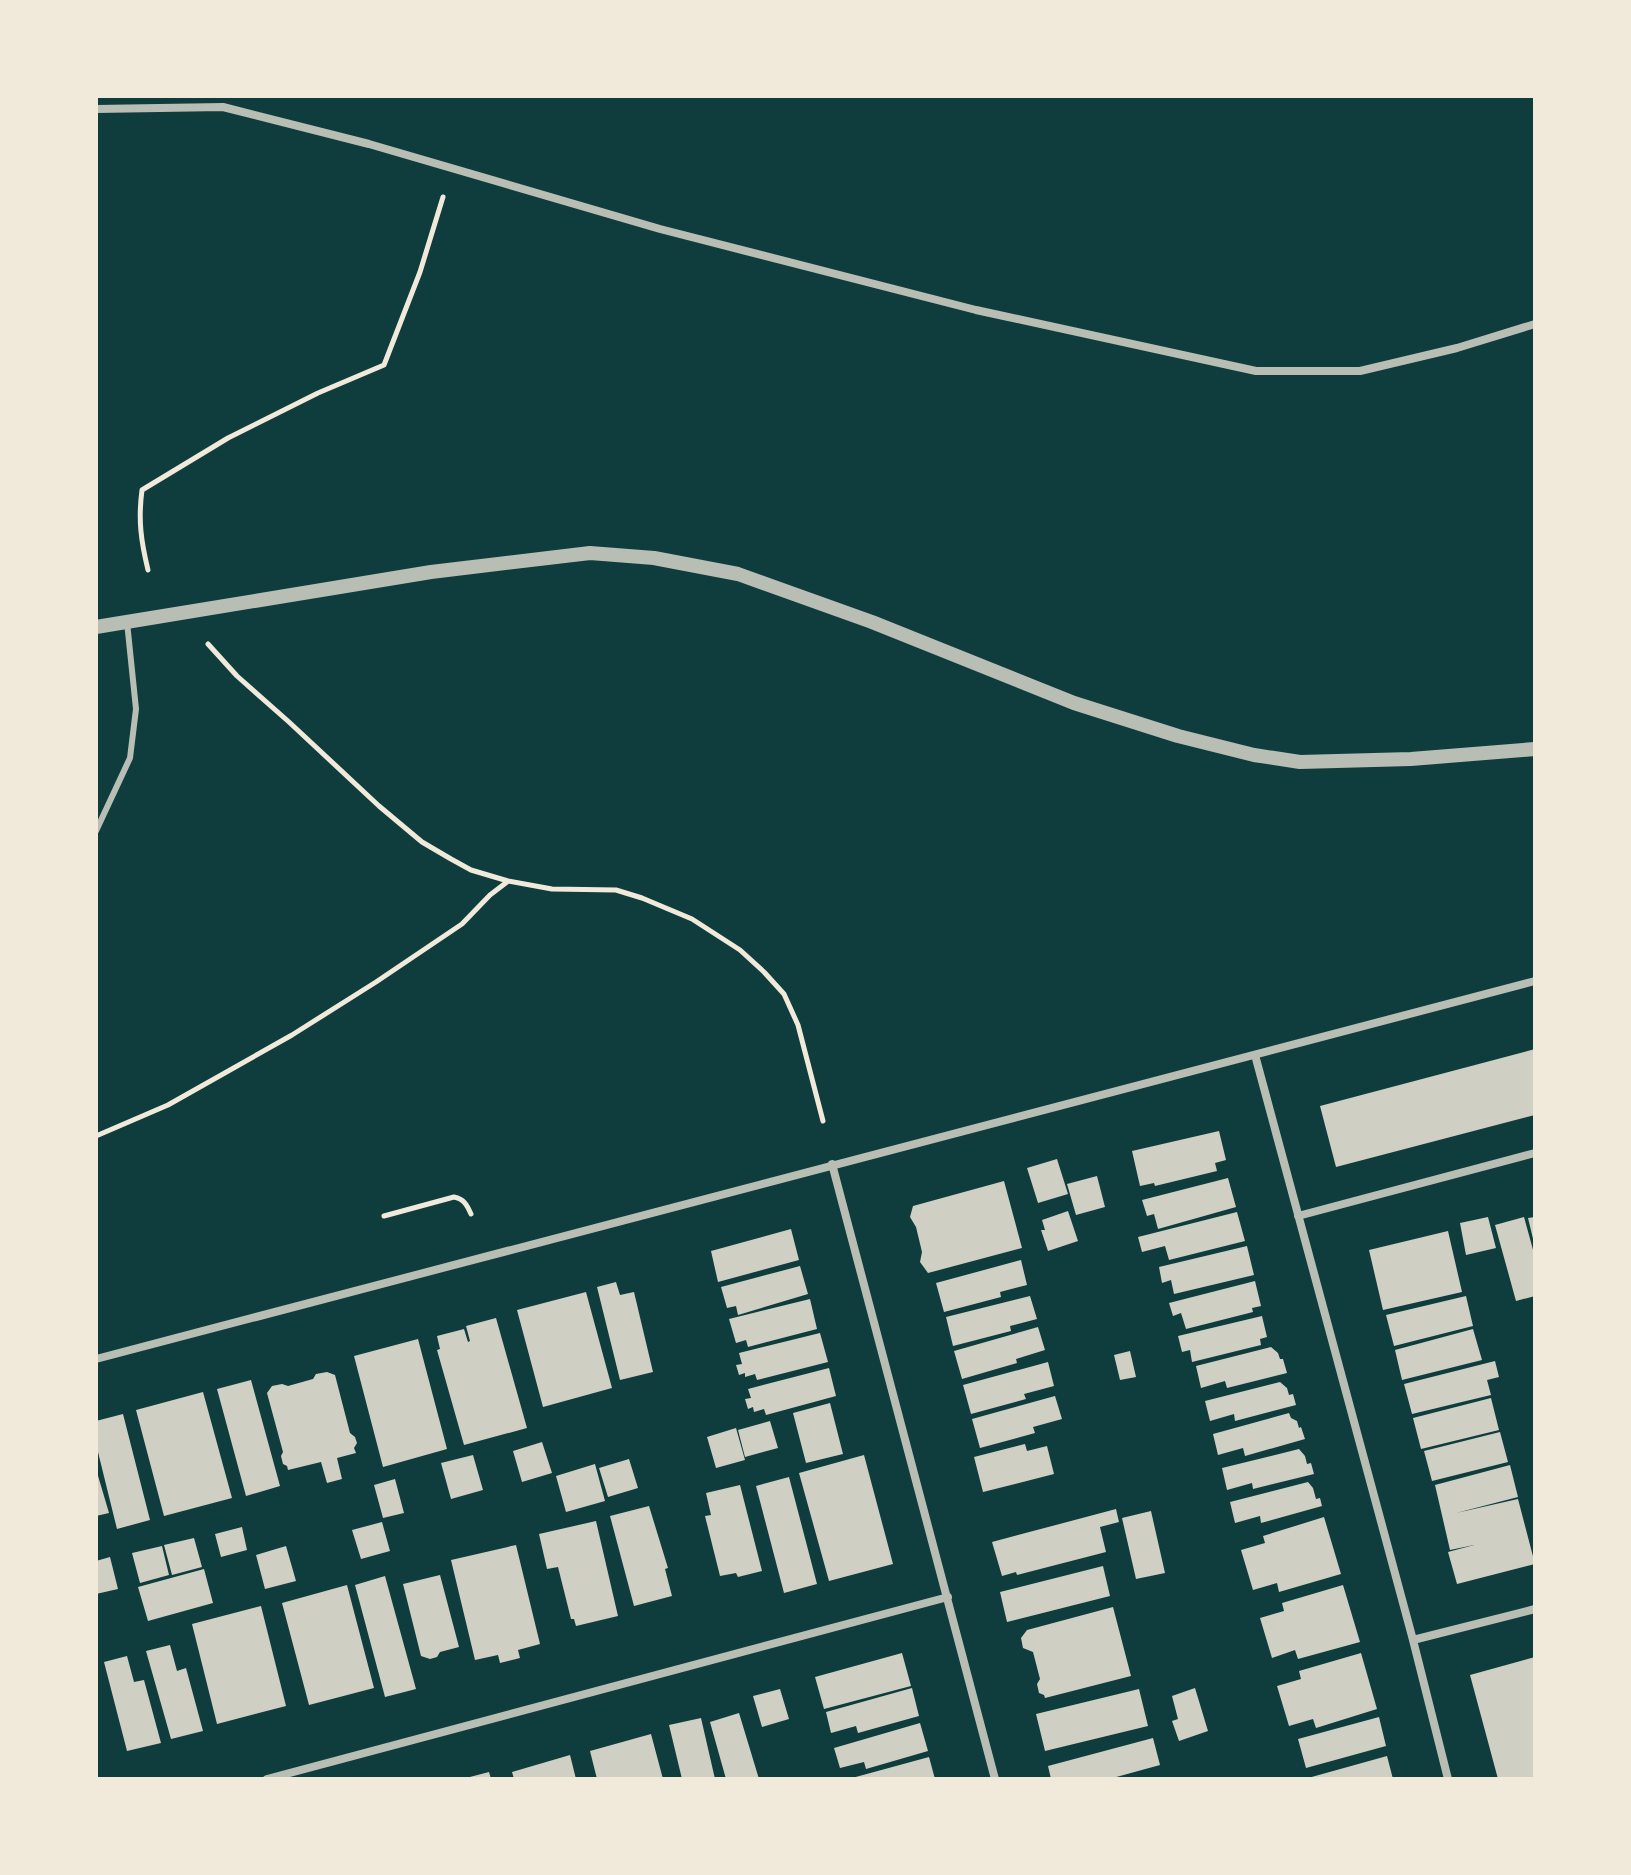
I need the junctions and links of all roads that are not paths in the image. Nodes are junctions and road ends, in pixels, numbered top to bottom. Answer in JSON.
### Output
{"nodes":[{"id":1,"x":96,"y":109,"type":"edge"},
{"id":2,"x":1535,"y":324,"type":"edge"},
{"id":3,"x":127,"y":622,"type":"junction"},
{"id":4,"x":96,"y":627,"type":"edge"},
{"id":5,"x":1535,"y":749,"type":"edge"},
{"id":6,"x":96,"y":831,"type":"edge"},
{"id":7,"x":1535,"y":981,"type":"edge"},
{"id":8,"x":1255,"y":1055,"type":"junction"},
{"id":9,"x":1535,"y":1153,"type":"edge"},
{"id":10,"x":832,"y":1164,"type":"junction"},
{"id":11,"x":1298,"y":1216,"type":"junction"},
{"id":12,"x":96,"y":1359,"type":"edge"},
{"id":13,"x":948,"y":1597,"type":"junction"},
{"id":14,"x":1535,"y":1609,"type":"edge"},
{"id":15,"x":1413,"y":1640,"type":"junction"},
{"id":16,"x":267,"y":1779,"type":"edge"},
{"id":17,"x":995,"y":1779,"type":"edge"},
{"id":18,"x":1448,"y":1779,"type":"edge"}],
"edges":[{"from":1,"to":2,"type":"street"},
{"from":3,"to":4,"type":"street"},
{"from":3,"to":5,"type":"street"},
{"from":3,"to":6,"type":"lane"},
{"from":7,"to":8,"type":"street"},
{"from":8,"to":10,"type":"street"},
{"from":8,"to":11,"type":"street"},
{"from":9,"to":11,"type":"street"},
{"from":10,"to":12,"type":"street"},
{"from":10,"to":13,"type":"street"},
{"from":11,"to":15,"type":"street"},
{"from":13,"to":16,"type":"street"},
{"from":13,"to":17,"type":"street"},
{"from":14,"to":15,"type":"street"},
{"from":15,"to":18,"type":"street"}]}
